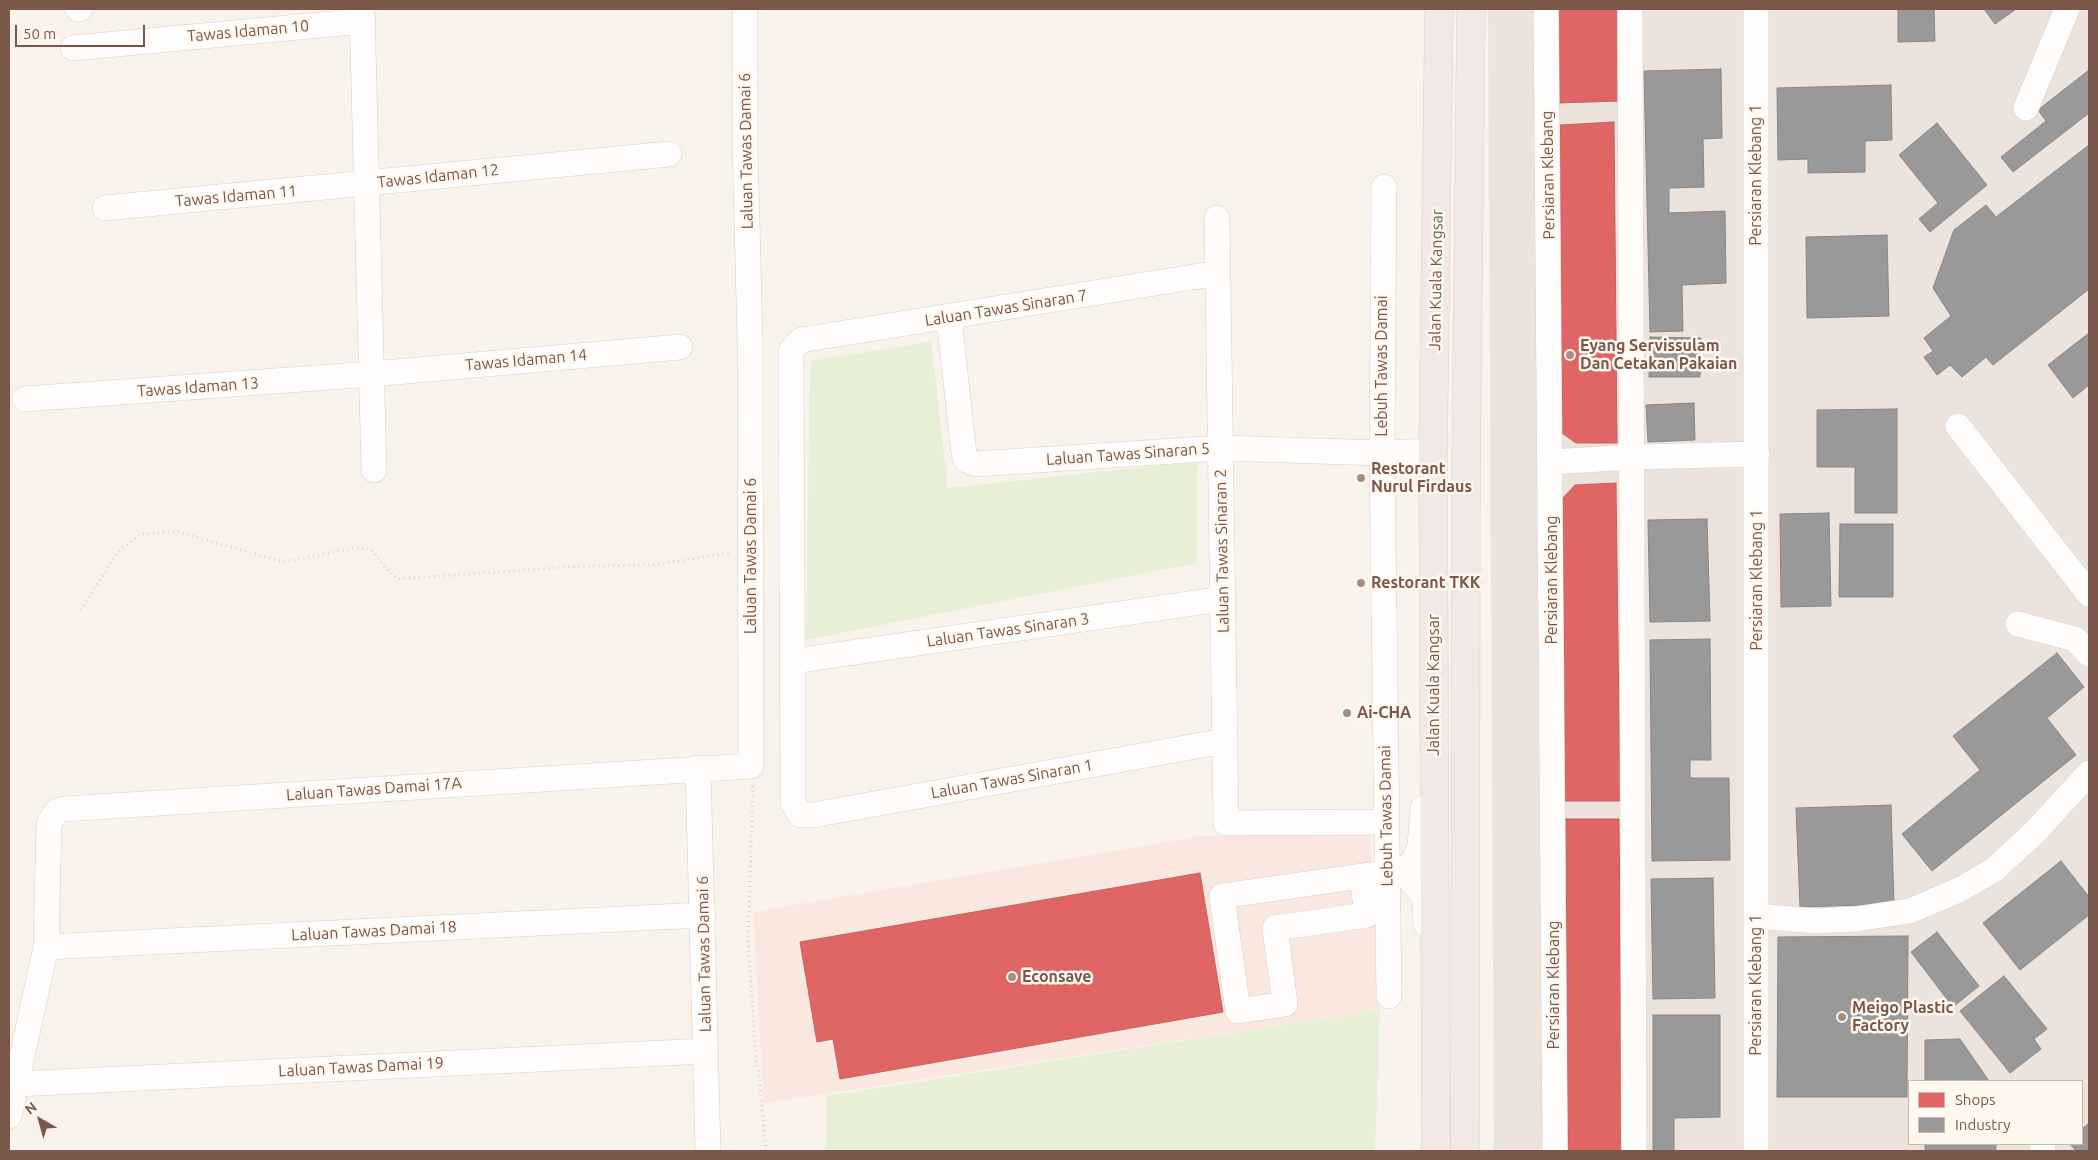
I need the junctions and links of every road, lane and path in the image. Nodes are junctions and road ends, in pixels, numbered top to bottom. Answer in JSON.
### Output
{"nodes":[{"id":1,"x":745,"y":9,"type":"edge"},
{"id":2,"x":1439,"y":9,"type":"edge"},
{"id":3,"x":1471,"y":9,"type":"edge"},
{"id":4,"x":1546,"y":9,"type":"edge"},
{"id":5,"x":1630,"y":9,"type":"edge"},
{"id":6,"x":1756,"y":9,"type":"edge"},
{"id":7,"x":2068,"y":9,"type":"edge"},
{"id":8,"x":363,"y":15,"type":"edge"},
{"id":9,"x":73,"y":48,"type":"dead end"},
{"id":10,"x":2026,"y":108,"type":"dead end"},
{"id":11,"x":669,"y":154,"type":"dead end"},
{"id":12,"x":367,"y":184,"type":"junction"},
{"id":13,"x":1384,"y":186,"type":"dead end"},
{"id":14,"x":105,"y":208,"type":"dead end"},
{"id":15,"x":1217,"y":218,"type":"dead end"},
{"id":16,"x":1218,"y":273,"type":"junction"},
{"id":17,"x":949,"y":318,"type":"junction"},
{"id":18,"x":680,"y":347,"type":"dead end"},
{"id":19,"x":372,"y":374,"type":"junction"},
{"id":20,"x":24,"y":399,"type":"dead end"},
{"id":21,"x":1958,"y":426,"type":"dead end"},
{"id":22,"x":1220,"y":448,"type":"junction"},
{"id":23,"x":1433,"y":451,"type":"junction"},
{"id":24,"x":1382,"y":453,"type":"junction"},
{"id":25,"x":1757,"y":454,"type":"junction"},
{"id":26,"x":1633,"y":457,"type":"junction"},
{"id":27,"x":1551,"y":462,"type":"junction"},
{"id":28,"x":374,"y":470,"type":"dead end"},
{"id":29,"x":750,"y":550,"type":"junction"},
{"id":30,"x":2089,"y":594,"type":"edge"},
{"id":31,"x":1222,"y":599,"type":"junction"},
{"id":32,"x":81,"y":610,"type":"dead end"},
{"id":33,"x":2018,"y":624,"type":"dead end"},
{"id":34,"x":2089,"y":654,"type":"edge"},
{"id":35,"x":794,"y":661,"type":"junction"},
{"id":36,"x":1224,"y":741,"type":"junction"},
{"id":37,"x":752,"y":762,"type":"junction"},
{"id":38,"x":698,"y":768,"type":"junction"},
{"id":39,"x":2089,"y":773,"type":"edge"},
{"id":40,"x":1435,"y":774,"type":"junction"},
{"id":41,"x":1386,"y":822,"type":"junction"},
{"id":42,"x":1394,"y":871,"type":"junction"},
{"id":43,"x":1362,"y":876,"type":"junction"},
{"id":44,"x":1269,"y":889,"type":"junction"},
{"id":45,"x":703,"y":915,"type":"junction"},
{"id":46,"x":1756,"y":916,"type":"junction"},
{"id":47,"x":1275,"y":928,"type":"junction"},
{"id":48,"x":46,"y":947,"type":"junction"},
{"id":49,"x":1437,"y":990,"type":"junction"},
{"id":50,"x":1389,"y":996,"type":"dead end"},
{"id":51,"x":706,"y":1051,"type":"junction"},
{"id":52,"x":16,"y":1084,"type":"junction"},
{"id":53,"x":1465,"y":1107,"type":"junction"},
{"id":54,"x":9,"y":1116,"type":"edge"},
{"id":55,"x":708,"y":1151,"type":"edge"},
{"id":56,"x":766,"y":1151,"type":"edge"},
{"id":57,"x":1436,"y":1151,"type":"edge"},
{"id":58,"x":1465,"y":1151,"type":"edge"},
{"id":59,"x":1477,"y":1151,"type":"edge"},
{"id":60,"x":1555,"y":1151,"type":"edge"},
{"id":61,"x":1634,"y":1151,"type":"edge"},
{"id":62,"x":1756,"y":1151,"type":"edge"}],
"edges":[{"from":1,"to":29,"type":"street","name":"Laluan Tawas Damai 6"},
{"from":2,"to":23,"type":"highway","name":"Jalan Kuala Kangsar"},
{"from":3,"to":53,"type":"highway","name":"Jalan Kuala Kangsar"},
{"from":4,"to":27,"type":"street","name":"Persiaran Klebang"},
{"from":5,"to":26,"type":"street"},
{"from":6,"to":25,"type":"street","name":"Persiaran Klebang 1"},
{"from":7,"to":10,"type":"street"},
{"from":8,"to":9,"type":"street","name":"Tawas Idaman 10"},
{"from":8,"to":12,"type":"street"},
{"from":11,"to":12,"type":"street","name":"Tawas Idaman 12"},
{"from":12,"to":14,"type":"street","name":"Tawas Idaman 11"},
{"from":12,"to":19,"type":"street","name":"Tawas Idaman 12"},
{"from":13,"to":24,"type":"street","name":"Lebuh Tawas Damai"},
{"from":15,"to":16,"type":"street","name":"Laluan Tawas Sinaran 2"},
{"from":16,"to":17,"type":"street","name":"Laluan Tawas Sinaran 7"},
{"from":16,"to":22,"type":"street","name":"Laluan Tawas Sinaran 2"},
{"from":17,"to":22,"type":"street","name":"Laluan Tawas Sinaran 5"},
{"from":17,"to":35,"type":"street","name":"Laluan Tawas Sinaran 7"},
{"from":18,"to":19,"type":"street","name":"Tawas Idaman 14"},
{"from":19,"to":20,"type":"street","name":"Tawas Idaman 13"},
{"from":19,"to":28,"type":"street","name":"Tawas Idaman 12"},
{"from":21,"to":30,"type":"street"},
{"from":22,"to":24,"type":"street","name":"Laluan Tawas Sinaran 5"},
{"from":22,"to":31,"type":"street","name":"Laluan Tawas Sinaran 2"},
{"from":23,"to":24,"type":"street","name":"Laluan Tawas Sinaran 5"},
{"from":23,"to":40,"type":"highway","name":"Jalan Kuala Kangsar"},
{"from":24,"to":41,"type":"street","name":"Lebuh Tawas Damai"},
{"from":25,"to":26,"type":"street"},
{"from":25,"to":46,"type":"street","name":"Persiaran Klebang 1"},
{"from":26,"to":27,"type":"street"},
{"from":26,"to":61,"type":"street"},
{"from":27,"to":60,"type":"street","name":"Persiaran Klebang"},
{"from":29,"to":32,"type":"path"},
{"from":29,"to":37,"type":"street","name":"Laluan Tawas Damai 6"},
{"from":31,"to":35,"type":"street","name":"Laluan Tawas Sinaran 3"},
{"from":31,"to":36,"type":"street","name":"Laluan Tawas Sinaran 2"},
{"from":33,"to":34,"type":"street"},
{"from":35,"to":36,"type":"street","name":"Laluan Tawas Sinaran 1"},
{"from":36,"to":41,"type":"street","name":"Laluan Tawas Sinaran 2"},
{"from":37,"to":38,"type":"street"},
{"from":37,"to":56,"type":"path"},
{"from":38,"to":45,"type":"street","name":"Laluan Tawas Damai 6"},
{"from":38,"to":48,"type":"street","name":"Laluan Tawas Damai 17A"},
{"from":39,"to":46,"type":"street"},
{"from":40,"to":42,"type":"street"},
{"from":40,"to":49,"type":"highway","name":"Jalan Kuala Kangsar"},
{"from":41,"to":42,"type":"street","name":"Lebuh Tawas Damai"},
{"from":42,"to":43,"type":"street"},
{"from":42,"to":49,"type":"street"},
{"from":42,"to":50,"type":"street","name":"Lebuh Tawas Damai"},
{"from":43,"to":44,"type":"street"},
{"from":43,"to":47,"type":"street"},
{"from":44,"to":47,"type":"street"},
{"from":44,"to":47,"type":"street"},
{"from":45,"to":48,"type":"street","name":"Laluan Tawas Damai 18"},
{"from":45,"to":51,"type":"street","name":"Laluan Tawas Damai 6"},
{"from":46,"to":62,"type":"street","name":"Persiaran Klebang 1"},
{"from":48,"to":52,"type":"street"},
{"from":49,"to":57,"type":"highway","name":"Jalan Kuala Kangsar"},
{"from":51,"to":52,"type":"street","name":"Laluan Tawas Damai 19"},
{"from":51,"to":55,"type":"street","name":"Laluan Tawas Damai 6"},
{"from":52,"to":54,"type":"street"},
{"from":53,"to":58,"type":"highway","name":"Jalan Kuala Kangsar"},
{"from":53,"to":59,"type":"street"}]}
